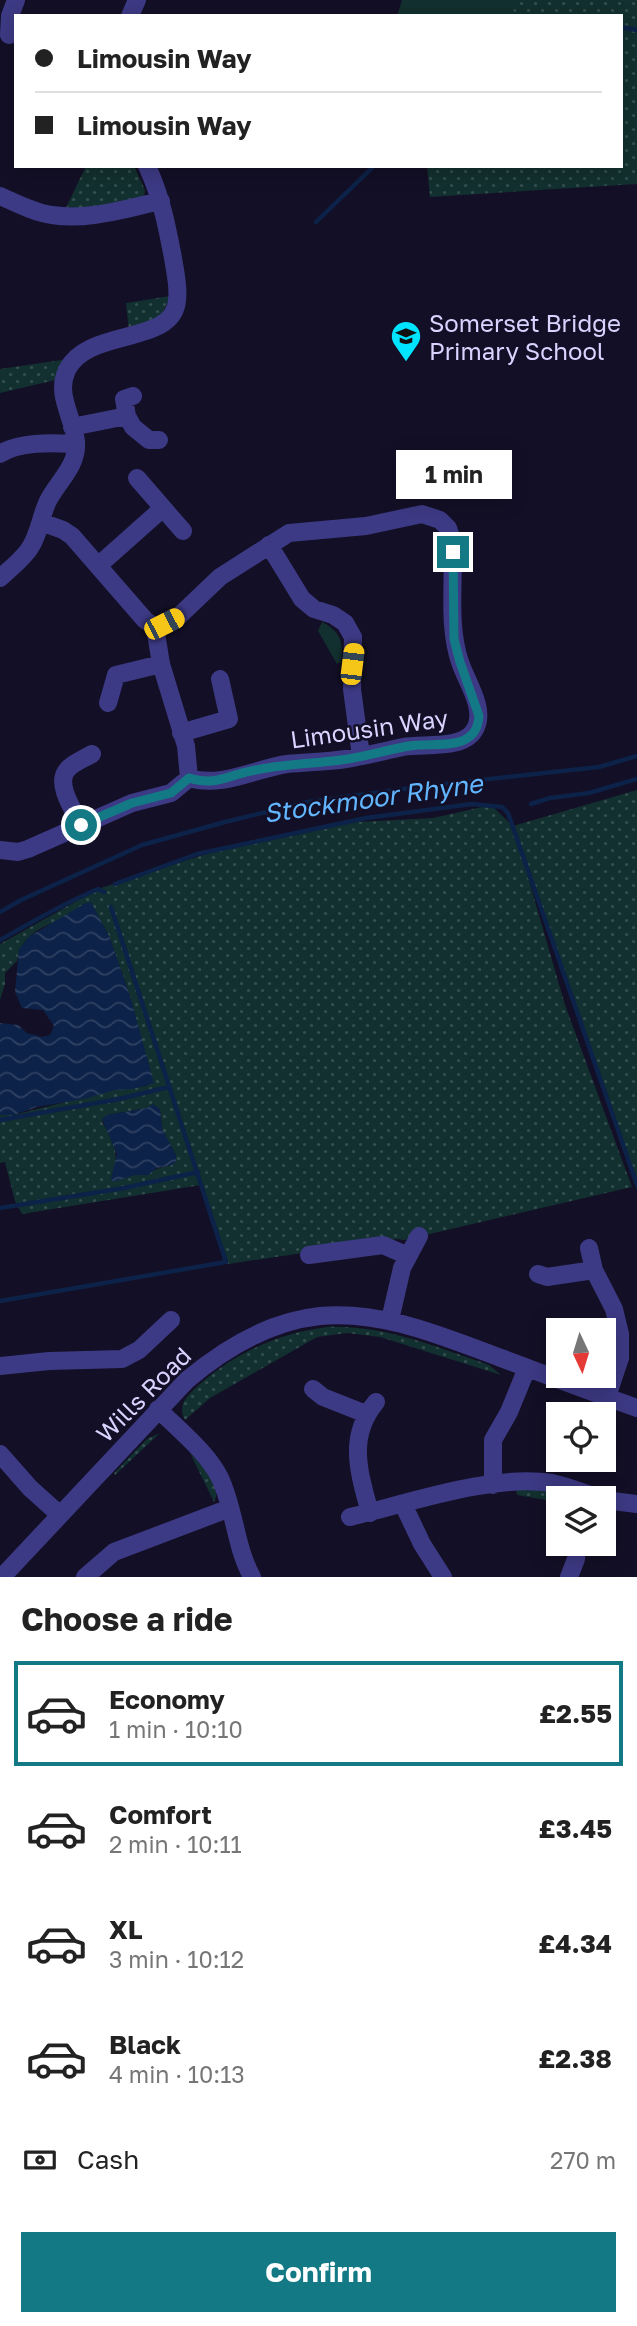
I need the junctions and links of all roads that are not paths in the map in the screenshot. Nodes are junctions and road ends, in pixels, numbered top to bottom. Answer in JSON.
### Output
{"nodes":[{"id":1,"x":16,"y":0,"type":"edge"},
{"id":2,"x":8,"y":35,"type":"edge"},
{"id":3,"x":148,"y":168,"type":"edge"},
{"id":4,"x":0,"y":196,"type":"edge"},
{"id":5,"x":161,"y":201,"type":"junction"},
{"id":6,"x":133,"y":396,"type":"dead end"},
{"id":7,"x":127,"y":416,"type":"junction"},
{"id":8,"x":74,"y":435,"type":"junction"},
{"id":9,"x":159,"y":440,"type":"dead end"},
{"id":10,"x":0,"y":454,"type":"edge"},
{"id":11,"x":137,"y":478,"type":"dead end"},
{"id":12,"x":163,"y":508,"type":"junction"},
{"id":13,"x":41,"y":522,"type":"junction"},
{"id":14,"x":183,"y":531,"type":"dead end"},
{"id":15,"x":269,"y":545,"type":"junction"},
{"id":16,"x":99,"y":565,"type":"junction"},
{"id":17,"x":0,"y":578,"type":"edge"},
{"id":18,"x":155,"y":627,"type":"junction"},
{"id":19,"x":161,"y":664,"type":"junction"},
{"id":20,"x":220,"y":679,"type":"dead end"},
{"id":21,"x":108,"y":703,"type":"dead end"},
{"id":22,"x":181,"y":733,"type":"junction"},
{"id":23,"x":92,"y":754,"type":"dead end"},
{"id":24,"x":360,"y":756,"type":"junction"},
{"id":25,"x":189,"y":778,"type":"junction"},
{"id":26,"x":81,"y":825,"type":"junction"},
{"id":27,"x":0,"y":850,"type":"edge"},
{"id":28,"x":419,"y":1236,"type":"dead end"},
{"id":29,"x":589,"y":1248,"type":"dead end"},
{"id":30,"x":408,"y":1256,"type":"junction"},
{"id":31,"x":320,"y":1257,"type":"dead end"},
{"id":32,"x":594,"y":1270,"type":"junction"},
{"id":33,"x":543,"y":1280,"type":"dead end"},
{"id":34,"x":171,"y":1320,"type":"dead end"},
{"id":35,"x":390,"y":1320,"type":"junction"},
{"id":36,"x":0,"y":1366,"type":"edge"},
{"id":37,"x":527,"y":1368,"type":"junction"},
{"id":38,"x":607,"y":1397,"type":"junction"},
{"id":39,"x":316,"y":1399,"type":"dead end"},
{"id":40,"x":637,"y":1408,"type":"edge"},
{"id":41,"x":158,"y":1409,"type":"junction"},
{"id":42,"x":0,"y":1454,"type":"edge"},
{"id":43,"x":493,"y":1485,"type":"junction"},
{"id":44,"x":563,"y":1486,"type":"edge"},
{"id":45,"x":616,"y":1501,"type":"edge"},
{"id":46,"x":403,"y":1504,"type":"junction"},
{"id":47,"x":637,"y":1504,"type":"edge"},
{"id":48,"x":230,"y":1508,"type":"junction"},
{"id":49,"x":370,"y":1513,"type":"junction"},
{"id":50,"x":60,"y":1515,"type":"junction"},
{"id":51,"x":350,"y":1517,"type":"dead end"},
{"id":52,"x":576,"y":1556,"type":"edge"},
{"id":53,"x":93,"y":1574,"type":"edge"},
{"id":54,"x":2,"y":1577,"type":"edge"},
{"id":55,"x":252,"y":1577,"type":"edge"},
{"id":56,"x":443,"y":1577,"type":"edge"},
{"id":57,"x":569,"y":1577,"type":"edge"}],
"edges":[{"from":1,"to":2,"type":"street"},
{"from":3,"to":5,"type":"street"},
{"from":4,"to":5,"type":"street"},
{"from":5,"to":8,"type":"street"},
{"from":6,"to":7,"type":"street"},
{"from":7,"to":8,"type":"street"},
{"from":7,"to":9,"type":"street"},
{"from":8,"to":10,"type":"street"},
{"from":8,"to":13,"type":"street"},
{"from":11,"to":12,"type":"street"},
{"from":12,"to":14,"type":"street"},
{"from":12,"to":16,"type":"street"},
{"from":13,"to":16,"type":"street"},
{"from":13,"to":17,"type":"street"},
{"from":15,"to":18,"type":"street","name":"Limousin Way"},
{"from":15,"to":24,"type":"street"},
{"from":15,"to":24,"type":"street","name":"Limousin Way"},
{"from":16,"to":18,"type":"street"},
{"from":18,"to":19,"type":"street"},
{"from":19,"to":21,"type":"street"},
{"from":19,"to":22,"type":"street"},
{"from":20,"to":22,"type":"street"},
{"from":22,"to":25,"type":"street"},
{"from":23,"to":26,"type":"street"},
{"from":24,"to":25,"type":"street","name":"Limousin Way"},
{"from":25,"to":26,"type":"street"},
{"from":26,"to":27,"type":"street"},
{"from":28,"to":30,"type":"street"},
{"from":29,"to":32,"type":"street"},
{"from":30,"to":31,"type":"street"},
{"from":30,"to":35,"type":"street"},
{"from":32,"to":33,"type":"street"},
{"from":32,"to":38,"type":"street"},
{"from":34,"to":36,"type":"street"},
{"from":35,"to":37,"type":"street","name":"Wills Road"},
{"from":35,"to":41,"type":"street","name":"Wills Road"},
{"from":37,"to":38,"type":"street","name":"Wills Road"},
{"from":37,"to":43,"type":"street"},
{"from":38,"to":40,"type":"street","name":"Wills Road"},
{"from":39,"to":49,"type":"street"},
{"from":41,"to":48,"type":"street"},
{"from":41,"to":50,"type":"street","name":"Wills Road"},
{"from":42,"to":50,"type":"street"},
{"from":43,"to":44,"type":"street"},
{"from":43,"to":46,"type":"street"},
{"from":45,"to":47,"type":"street"},
{"from":46,"to":49,"type":"street"},
{"from":46,"to":56,"type":"street"},
{"from":48,"to":53,"type":"street"},
{"from":48,"to":55,"type":"street"},
{"from":49,"to":51,"type":"street"},
{"from":50,"to":54,"type":"street","name":"Wills Road"},
{"from":52,"to":57,"type":"street"}]}
